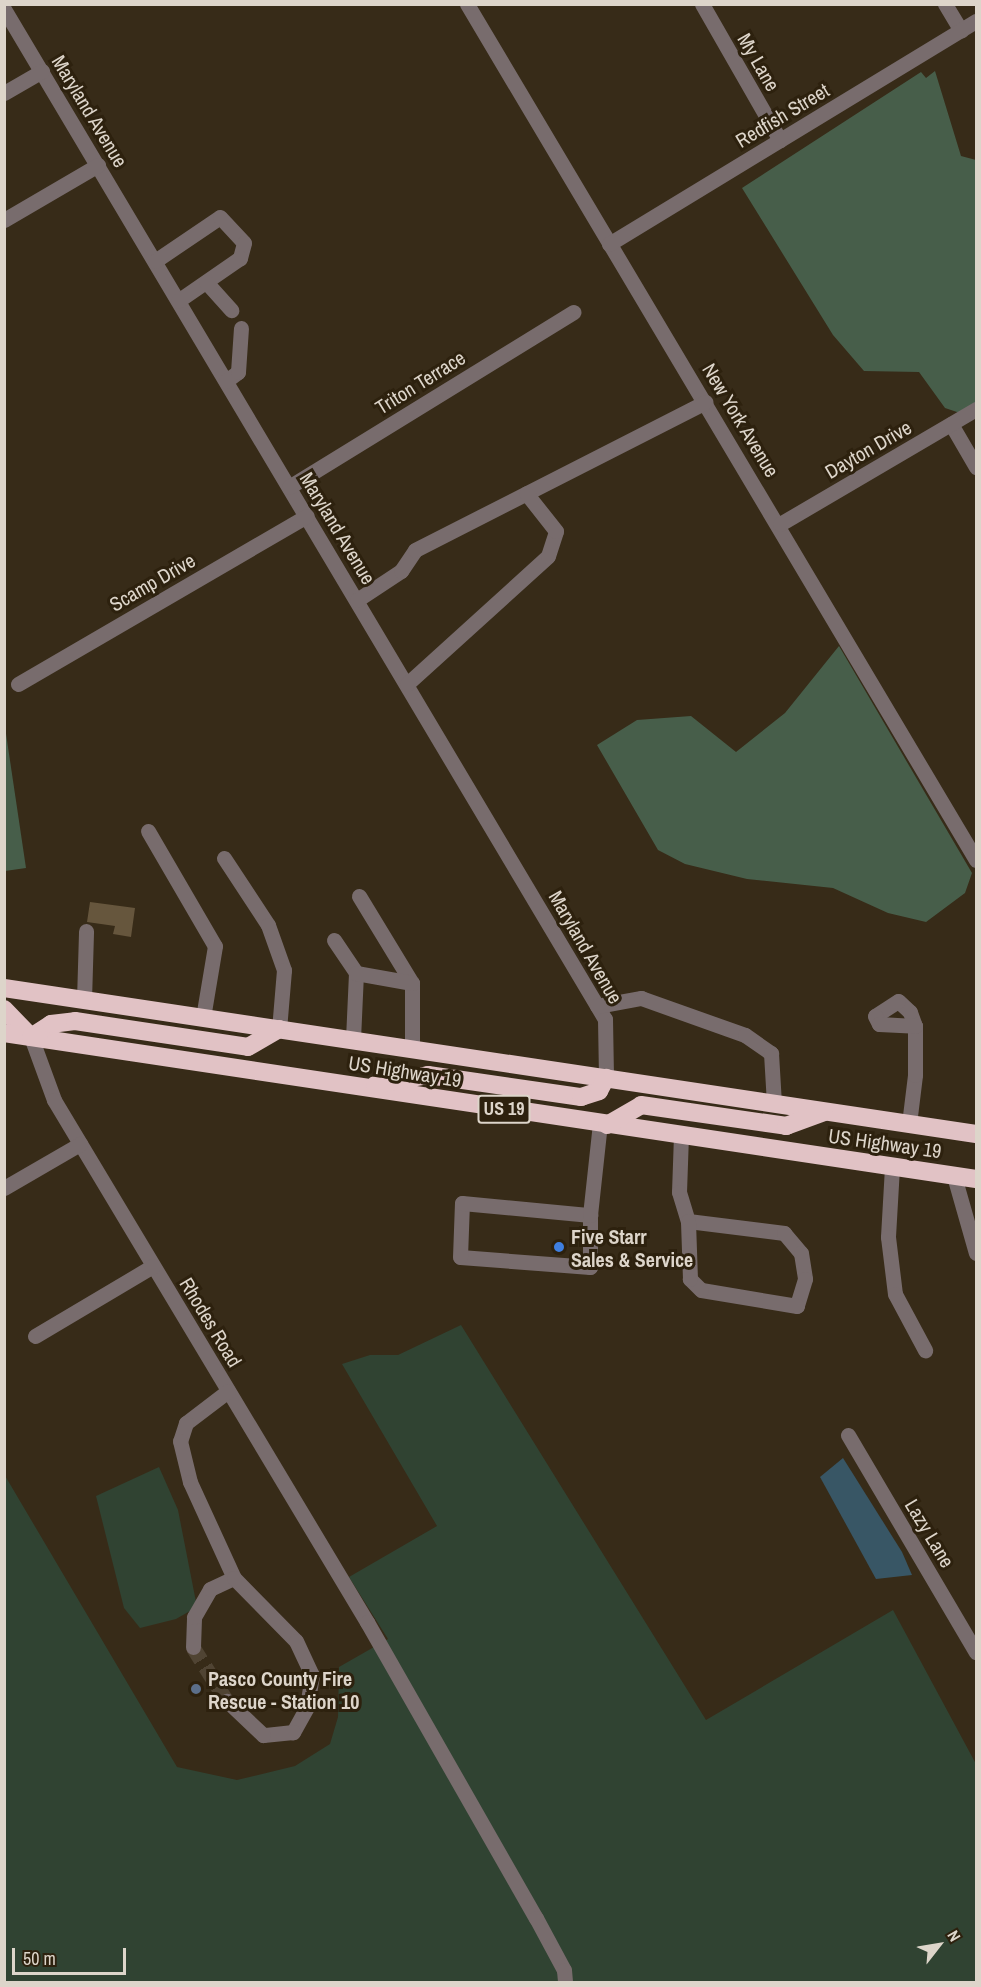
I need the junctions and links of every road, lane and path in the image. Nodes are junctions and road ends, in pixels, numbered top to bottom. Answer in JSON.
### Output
{"nodes":[{"id":1,"x":467,"y":4,"type":"edge"},
{"id":2,"x":702,"y":4,"type":"edge"},
{"id":3,"x":945,"y":4,"type":"edge"},
{"id":4,"x":4,"y":9,"type":"edge"},
{"id":5,"x":976,"y":21,"type":"edge"},
{"id":6,"x":961,"y":31,"type":"junction"},
{"id":7,"x":42,"y":71,"type":"junction"},
{"id":8,"x":4,"y":93,"type":"edge"},
{"id":9,"x":780,"y":140,"type":"junction"},
{"id":10,"x":98,"y":165,"type":"junction"},
{"id":11,"x":4,"y":220,"type":"edge"},
{"id":12,"x":609,"y":244,"type":"junction"},
{"id":13,"x":155,"y":261,"type":"junction"},
{"id":14,"x":206,"y":282,"type":"junction"},
{"id":15,"x":178,"y":301,"type":"junction"},
{"id":16,"x":231,"y":310,"type":"dead end"},
{"id":17,"x":573,"y":312,"type":"dead end"},
{"id":18,"x":241,"y":328,"type":"dead end"},
{"id":19,"x":226,"y":381,"type":"junction"},
{"id":20,"x":705,"y":402,"type":"junction"},
{"id":21,"x":976,"y":409,"type":"edge"},
{"id":22,"x":951,"y":424,"type":"junction"},
{"id":23,"x":976,"y":466,"type":"edge"},
{"id":24,"x":289,"y":487,"type":"junction"},
{"id":25,"x":526,"y":493,"type":"junction"},
{"id":26,"x":307,"y":516,"type":"junction"},
{"id":27,"x":780,"y":524,"type":"junction"},
{"id":28,"x":357,"y":600,"type":"junction"},
{"id":29,"x":18,"y":684,"type":"dead end"},
{"id":30,"x":407,"y":684,"type":"junction"},
{"id":31,"x":148,"y":831,"type":"dead end"},
{"id":32,"x":224,"y":858,"type":"dead end"},
{"id":33,"x":976,"y":860,"type":"edge"},
{"id":34,"x":359,"y":896,"type":"dead end"},
{"id":35,"x":86,"y":931,"type":"dead end"},
{"id":36,"x":334,"y":940,"type":"dead end"},
{"id":37,"x":357,"y":973,"type":"junction"},
{"id":38,"x":412,"y":983,"type":"junction"},
{"id":39,"x":4,"y":988,"type":"edge"},
{"id":40,"x":84,"y":1000,"type":"junction"},
{"id":41,"x":597,"y":1006,"type":"junction"},
{"id":42,"x":4,"y":1009,"type":"edge"},
{"id":43,"x":203,"y":1018,"type":"junction"},
{"id":44,"x":915,"y":1026,"type":"dead end"},
{"id":45,"x":279,"y":1029,"type":"junction"},
{"id":46,"x":4,"y":1033,"type":"edge"},
{"id":47,"x":31,"y":1037,"type":"junction"},
{"id":48,"x":352,"y":1040,"type":"junction"},
{"id":49,"x":412,"y":1049,"type":"junction"},
{"id":50,"x":606,"y":1078,"type":"junction"},
{"id":51,"x":362,"y":1087,"type":"junction"},
{"id":52,"x":774,"y":1103,"type":"junction"},
{"id":53,"x":826,"y":1111,"type":"junction"},
{"id":54,"x":603,"y":1124,"type":"junction"},
{"id":55,"x":909,"y":1124,"type":"junction"},
{"id":56,"x":976,"y":1134,"type":"edge"},
{"id":57,"x":681,"y":1135,"type":"junction"},
{"id":58,"x":80,"y":1144,"type":"junction"},
{"id":59,"x":892,"y":1167,"type":"junction"},
{"id":60,"x":954,"y":1176,"type":"junction"},
{"id":61,"x":976,"y":1179,"type":"edge"},
{"id":62,"x":4,"y":1188,"type":"edge"},
{"id":63,"x":590,"y":1215,"type":"junction"},
{"id":64,"x":688,"y":1221,"type":"junction"},
{"id":65,"x":976,"y":1253,"type":"edge"},
{"id":66,"x":153,"y":1266,"type":"junction"},
{"id":67,"x":35,"y":1336,"type":"dead end"},
{"id":68,"x":925,"y":1350,"type":"dead end"},
{"id":69,"x":228,"y":1391,"type":"junction"},
{"id":70,"x":848,"y":1435,"type":"dead end"},
{"id":71,"x":234,"y":1578,"type":"junction"},
{"id":72,"x":194,"y":1647,"type":"tunnel mouth"},
{"id":73,"x":976,"y":1652,"type":"edge"},
{"id":74,"x":227,"y":1701,"type":"tunnel mouth"},
{"id":75,"x":565,"y":1983,"type":"edge"}],
"edges":[{"from":1,"to":12,"type":"street","name":"New York Avenue"},
{"from":2,"to":9,"type":"street","name":"My Lane"},
{"from":3,"to":6,"type":"street"},
{"from":4,"to":7,"type":"street","name":"Maryland Avenue"},
{"from":5,"to":6,"type":"street","name":"Redfish Street"},
{"from":6,"to":9,"type":"street","name":"Redfish Street"},
{"from":7,"to":8,"type":"street"},
{"from":7,"to":10,"type":"street","name":"Maryland Avenue"},
{"from":9,"to":12,"type":"street","name":"Redfish Street"},
{"from":10,"to":11,"type":"street"},
{"from":10,"to":13,"type":"street","name":"Maryland Avenue"},
{"from":12,"to":20,"type":"street","name":"New York Avenue"},
{"from":13,"to":14,"type":"street"},
{"from":13,"to":15,"type":"street","name":"Maryland Avenue"},
{"from":14,"to":15,"type":"street"},
{"from":14,"to":16,"type":"street"},
{"from":15,"to":19,"type":"street","name":"Maryland Avenue"},
{"from":17,"to":24,"type":"street","name":"Triton Terrace"},
{"from":18,"to":19,"type":"street"},
{"from":19,"to":24,"type":"street","name":"Maryland Avenue"},
{"from":20,"to":25,"type":"street"},
{"from":20,"to":27,"type":"street","name":"New York Avenue"},
{"from":21,"to":22,"type":"street","name":"Dayton Drive"},
{"from":22,"to":23,"type":"street"},
{"from":22,"to":27,"type":"street","name":"Dayton Drive"},
{"from":24,"to":26,"type":"street","name":"Maryland Avenue"},
{"from":25,"to":28,"type":"street"},
{"from":25,"to":30,"type":"street"},
{"from":26,"to":28,"type":"street","name":"Maryland Avenue"},
{"from":26,"to":29,"type":"street","name":"Scamp Drive"},
{"from":27,"to":33,"type":"street","name":"New York Avenue"},
{"from":28,"to":30,"type":"street","name":"Maryland Avenue"},
{"from":30,"to":41,"type":"street","name":"Maryland Avenue"},
{"from":31,"to":43,"type":"street"},
{"from":32,"to":45,"type":"street"},
{"from":34,"to":38,"type":"street"},
{"from":35,"to":40,"type":"street"},
{"from":36,"to":37,"type":"street"},
{"from":37,"to":38,"type":"street"},
{"from":37,"to":48,"type":"street"},
{"from":38,"to":49,"type":"street"},
{"from":39,"to":40,"type":"highway","name":"US Highway 19","number":"US 19"},
{"from":40,"to":43,"type":"highway","name":"US Highway 19","number":"US 19"},
{"from":41,"to":50,"type":"street","name":"Maryland Avenue"},
{"from":41,"to":52,"type":"street"},
{"from":42,"to":47,"type":"highway"},
{"from":43,"to":45,"type":"highway","name":"US Highway 19","number":"US 19"},
{"from":44,"to":55,"type":"street"},
{"from":45,"to":47,"type":"highway"},
{"from":45,"to":48,"type":"highway","name":"US Highway 19","number":"US 19"},
{"from":46,"to":47,"type":"highway","name":"US Highway 19","number":"US 19"},
{"from":47,"to":51,"type":"highway","name":"US Highway 19","number":"US 19"},
{"from":47,"to":58,"type":"street","name":"Rhodes Road"},
{"from":48,"to":49,"type":"highway","name":"US Highway 19","number":"US 19"},
{"from":49,"to":50,"type":"highway","name":"US Highway 19","number":"US 19"},
{"from":50,"to":51,"type":"highway"},
{"from":50,"to":52,"type":"highway","name":"US Highway 19","number":"US 19"},
{"from":51,"to":54,"type":"highway","name":"US Highway 19","number":"US 19"},
{"from":52,"to":53,"type":"highway","name":"US Highway 19","number":"US 19"},
{"from":53,"to":54,"type":"highway"},
{"from":53,"to":55,"type":"highway","name":"US Highway 19","number":"US 19"},
{"from":54,"to":57,"type":"highway","name":"US Highway 19","number":"US 19"},
{"from":54,"to":63,"type":"street"},
{"from":55,"to":56,"type":"highway","name":"US Highway 19","number":"US 19"},
{"from":57,"to":59,"type":"highway","name":"US Highway 19","number":"US 19"},
{"from":57,"to":64,"type":"street"},
{"from":58,"to":62,"type":"street"},
{"from":58,"to":66,"type":"street","name":"Rhodes Road"},
{"from":59,"to":60,"type":"highway","name":"US Highway 19","number":"US 19"},
{"from":59,"to":68,"type":"street"},
{"from":60,"to":61,"type":"highway","name":"US Highway 19","number":"US 19"},
{"from":60,"to":65,"type":"street"},
{"from":63,"to":63,"type":"street"},
{"from":64,"to":64,"type":"street"},
{"from":66,"to":67,"type":"street"},
{"from":66,"to":69,"type":"street","name":"Rhodes Road"},
{"from":69,"to":71,"type":"street"},
{"from":69,"to":75,"type":"street","name":"Rhodes Road"},
{"from":70,"to":73,"type":"street","name":"Lazy Lane"},
{"from":71,"to":72,"type":"street"},
{"from":71,"to":74,"type":"street"}]}
